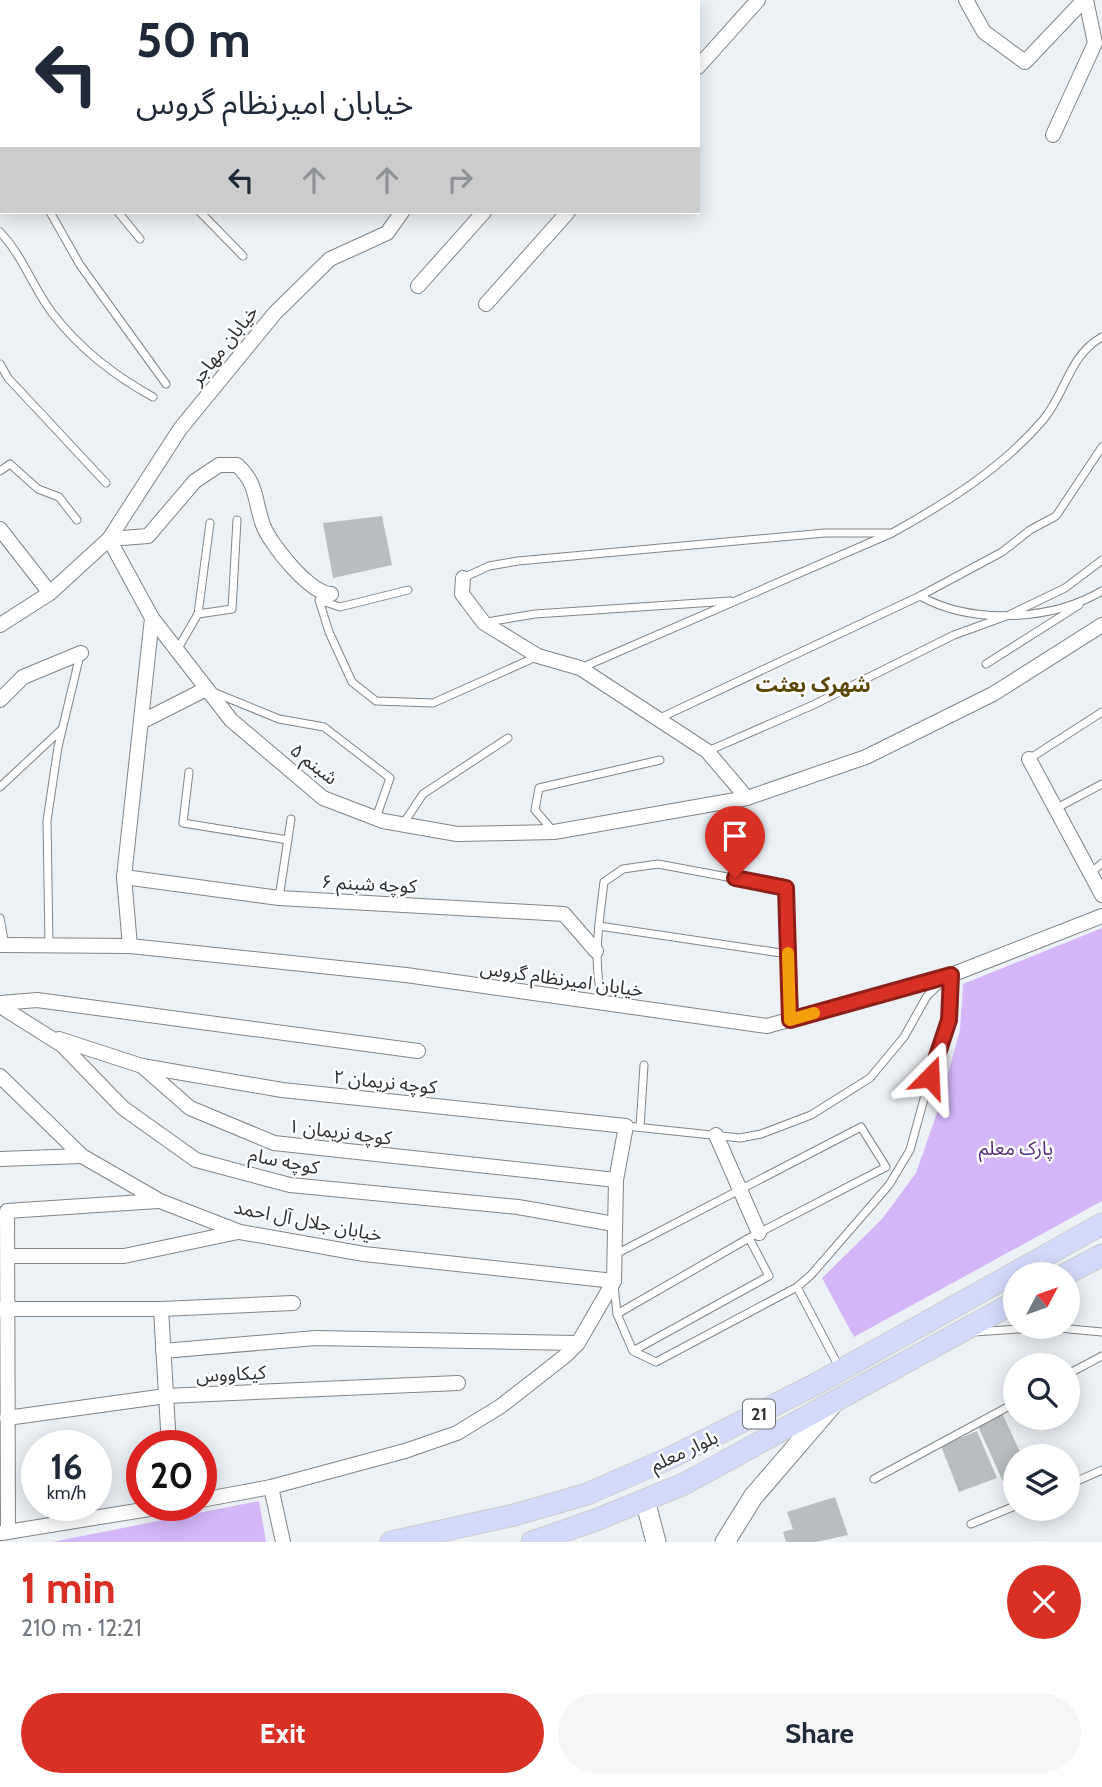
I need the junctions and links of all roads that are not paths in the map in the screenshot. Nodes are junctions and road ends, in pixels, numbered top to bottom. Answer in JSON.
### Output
{"nodes":[{"id":1,"x":758,"y":0,"type":"edge"},
{"id":2,"x":966,"y":0,"type":"edge"},
{"id":3,"x":1085,"y":0,"type":"edge"},
{"id":4,"x":700,"y":65,"type":"edge"},
{"id":5,"x":1053,"y":135,"type":"dead end"},
{"id":6,"x":51,"y":214,"type":"edge"},
{"id":7,"x":120,"y":214,"type":"edge"},
{"id":8,"x":202,"y":214,"type":"edge"},
{"id":9,"x":401,"y":214,"type":"edge"},
{"id":10,"x":482,"y":214,"type":"edge"},
{"id":11,"x":566,"y":214,"type":"edge"},
{"id":12,"x":0,"y":232,"type":"edge"},
{"id":13,"x":140,"y":239,"type":"dead end"},
{"id":14,"x":243,"y":256,"type":"dead end"},
{"id":15,"x":418,"y":286,"type":"dead end"},
{"id":16,"x":486,"y":304,"type":"dead end"},
{"id":17,"x":1102,"y":337,"type":"edge"},
{"id":18,"x":0,"y":364,"type":"edge"},
{"id":19,"x":166,"y":384,"type":"dead end"},
{"id":20,"x":153,"y":397,"type":"dead end"},
{"id":21,"x":1102,"y":447,"type":"edge"},
{"id":22,"x":0,"y":471,"type":"edge"},
{"id":23,"x":106,"y":483,"type":"dead end"},
{"id":24,"x":77,"y":520,"type":"dead end"},
{"id":25,"x":237,"y":520,"type":"dead end"},
{"id":26,"x":210,"y":523,"type":"dead end"},
{"id":27,"x":0,"y":529,"type":"edge"},
{"id":28,"x":892,"y":533,"type":"junction"},
{"id":29,"x":109,"y":539,"type":"junction"},
{"id":30,"x":1102,"y":560,"type":"edge"},
{"id":31,"x":463,"y":578,"type":"joint"},
{"id":32,"x":408,"y":590,"type":"dead end"},
{"id":33,"x":1102,"y":591,"type":"edge"},
{"id":34,"x":50,"y":593,"type":"junction"},
{"id":35,"x":331,"y":594,"type":"dead end"},
{"id":36,"x":920,"y":596,"type":"junction"},
{"id":37,"x":737,"y":600,"type":"junction"},
{"id":38,"x":1085,"y":601,"type":"junction"},
{"id":39,"x":198,"y":614,"type":"junction"},
{"id":40,"x":1009,"y":615,"type":"junction"},
{"id":41,"x":152,"y":618,"type":"junction"},
{"id":42,"x":484,"y":622,"type":"junction"},
{"id":43,"x":0,"y":625,"type":"edge"},
{"id":44,"x":1102,"y":625,"type":"edge"},
{"id":45,"x":177,"y":650,"type":"junction"},
{"id":46,"x":81,"y":653,"type":"joint"},
{"id":47,"x":538,"y":656,"type":"junction"},
{"id":48,"x":986,"y":664,"type":"dead end"},
{"id":49,"x":580,"y":668,"type":"junction"},
{"id":50,"x":206,"y":689,"type":"junction"},
{"id":51,"x":0,"y":700,"type":"edge"},
{"id":52,"x":1102,"y":712,"type":"edge"},
{"id":53,"x":660,"y":718,"type":"junction"},
{"id":54,"x":141,"y":722,"type":"junction"},
{"id":55,"x":62,"y":728,"type":"junction"},
{"id":56,"x":508,"y":738,"type":"dead end"},
{"id":57,"x":707,"y":751,"type":"junction"},
{"id":58,"x":1029,"y":759,"type":"joint"},
{"id":59,"x":660,"y":760,"type":"dead end"},
{"id":60,"x":188,"y":772,"type":"dead end"},
{"id":61,"x":1102,"y":784,"type":"edge"},
{"id":62,"x":0,"y":787,"type":"edge"},
{"id":63,"x":747,"y":798,"type":"junction"},
{"id":64,"x":1055,"y":809,"type":"junction"},
{"id":65,"x":376,"y":818,"type":"junction"},
{"id":66,"x":291,"y":819,"type":"dead end"},
{"id":67,"x":403,"y":825,"type":"junction"},
{"id":68,"x":554,"y":832,"type":"junction"},
{"id":69,"x":288,"y":840,"type":"junction"},
{"id":70,"x":1102,"y":863,"type":"edge"},
{"id":71,"x":1090,"y":874,"type":"junction"},
{"id":72,"x":124,"y":877,"type":"junction"},
{"id":73,"x":786,"y":888,"type":"joint"},
{"id":74,"x":1102,"y":895,"type":"edge"},
{"id":75,"x":279,"y":898,"type":"junction"},
{"id":76,"x":1102,"y":916,"type":"edge"},
{"id":77,"x":0,"y":918,"type":"edge"},
{"id":78,"x":598,"y":926,"type":"junction"},
{"id":79,"x":2,"y":945,"type":"edge"},
{"id":80,"x":49,"y":945,"type":"junction"},
{"id":81,"x":130,"y":946,"type":"junction"},
{"id":82,"x":596,"y":950,"type":"junction"},
{"id":83,"x":788,"y":954,"type":"junction"},
{"id":84,"x":951,"y":975,"type":"junction"},
{"id":85,"x":0,"y":1005,"type":"edge"},
{"id":86,"x":604,"y":1005,"type":"junction"},
{"id":87,"x":790,"y":1020,"type":"junction"},
{"id":88,"x":45,"y":1034,"type":"junction"},
{"id":89,"x":418,"y":1051,"type":"dead end"},
{"id":90,"x":644,"y":1065,"type":"dead end"},
{"id":91,"x":142,"y":1066,"type":"junction"},
{"id":92,"x":0,"y":1076,"type":"edge"},
{"id":93,"x":633,"y":1127,"type":"junction"},
{"id":94,"x":716,"y":1135,"type":"junction"},
{"id":95,"x":82,"y":1156,"type":"junction"},
{"id":96,"x":0,"y":1159,"type":"edge"},
{"id":97,"x":616,"y":1180,"type":"junction"},
{"id":98,"x":738,"y":1191,"type":"junction"},
{"id":99,"x":160,"y":1201,"type":"junction"},
{"id":100,"x":614,"y":1224,"type":"junction"},
{"id":101,"x":1102,"y":1224,"type":"edge"},
{"id":102,"x":240,"y":1232,"type":"junction"},
{"id":103,"x":754,"y":1236,"type":"junction"},
{"id":104,"x":616,"y":1254,"type":"junction"},
{"id":105,"x":1102,"y":1255,"type":"edge"},
{"id":106,"x":8,"y":1256,"type":"junction"},
{"id":107,"x":1080,"y":1267,"type":"edge"},
{"id":108,"x":614,"y":1281,"type":"junction"},
{"id":109,"x":797,"y":1287,"type":"junction"},
{"id":110,"x":293,"y":1303,"type":"dead end"},
{"id":111,"x":3,"y":1308,"type":"edge"},
{"id":112,"x":161,"y":1309,"type":"junction"},
{"id":113,"x":1003,"y":1309,"type":"edge"},
{"id":114,"x":617,"y":1314,"type":"junction"},
{"id":115,"x":1102,"y":1332,"type":"edge"},
{"id":116,"x":959,"y":1333,"type":"junction"},
{"id":117,"x":578,"y":1343,"type":"junction"},
{"id":118,"x":163,"y":1351,"type":"junction"},
{"id":119,"x":633,"y":1351,"type":"junction"},
{"id":120,"x":1102,"y":1356,"type":"edge"},
{"id":121,"x":1080,"y":1368,"type":"edge"},
{"id":122,"x":841,"y":1370,"type":"junction"},
{"id":123,"x":458,"y":1382,"type":"dead end"},
{"id":124,"x":166,"y":1396,"type":"junction"},
{"id":125,"x":832,"y":1405,"type":"junction"},
{"id":126,"x":1003,"y":1409,"type":"edge"},
{"id":127,"x":7,"y":1418,"type":"junction"},
{"id":128,"x":168,"y":1430,"type":"edge"},
{"id":129,"x":1102,"y":1470,"type":"edge"},
{"id":130,"x":874,"y":1479,"type":"dead end"},
{"id":131,"x":1080,"y":1480,"type":"edge"},
{"id":132,"x":271,"y":1487,"type":"junction"},
{"id":133,"x":217,"y":1497,"type":"edge"},
{"id":134,"x":645,"y":1500,"type":"junction"},
{"id":135,"x":1003,"y":1511,"type":"edge"},
{"id":136,"x":126,"y":1513,"type":"edge"},
{"id":137,"x":971,"y":1524,"type":"dead end"},
{"id":138,"x":4,"y":1533,"type":"edge"},
{"id":139,"x":283,"y":1542,"type":"edge"},
{"id":140,"x":391,"y":1542,"type":"edge"},
{"id":141,"x":532,"y":1542,"type":"edge"},
{"id":142,"x":656,"y":1542,"type":"edge"},
{"id":143,"x":725,"y":1542,"type":"edge"}],
"edges":[{"from":1,"to":4,"type":"street"},
{"from":2,"to":3,"type":"street"},
{"from":3,"to":5,"type":"street"},
{"from":6,"to":19,"type":"lane"},
{"from":7,"to":13,"type":"lane"},
{"from":8,"to":14,"type":"lane"},
{"from":9,"to":29,"type":"street","name":"خیابان مهاجر"},
{"from":10,"to":15,"type":"street"},
{"from":11,"to":16,"type":"street"},
{"from":12,"to":20,"type":"lane"},
{"from":17,"to":28,"type":"lane"},
{"from":18,"to":23,"type":"lane"},
{"from":21,"to":36,"type":"lane"},
{"from":22,"to":24,"type":"lane"},
{"from":25,"to":39,"type":"lane"},
{"from":26,"to":39,"type":"lane"},
{"from":27,"to":34,"type":"street"},
{"from":28,"to":31,"type":"lane"},
{"from":28,"to":37,"type":"lane"},
{"from":29,"to":34,"type":"street","name":"خیابان مهاجر"},
{"from":29,"to":35,"type":"street"},
{"from":29,"to":41,"type":"street","name":"شبنم ۵"},
{"from":30,"to":40,"type":"lane"},
{"from":31,"to":42,"type":"street"},
{"from":32,"to":47,"type":"lane"},
{"from":33,"to":38,"type":"lane"},
{"from":34,"to":43,"type":"street","name":"خیابان مهاجر"},
{"from":36,"to":40,"type":"lane"},
{"from":36,"to":53,"type":"lane"},
{"from":37,"to":42,"type":"lane"},
{"from":37,"to":49,"type":"lane"},
{"from":38,"to":40,"type":"lane"},
{"from":38,"to":48,"type":"lane"},
{"from":39,"to":45,"type":"lane"},
{"from":40,"to":57,"type":"lane"},
{"from":41,"to":45,"type":"street","name":"شبنم ۵"},
{"from":41,"to":54,"type":"street"},
{"from":42,"to":47,"type":"street"},
{"from":44,"to":63,"type":"street","name":"شبنم ۵"},
{"from":45,"to":50,"type":"street","name":"شبنم ۵"},
{"from":46,"to":51,"type":"street"},
{"from":46,"to":55,"type":"lane"},
{"from":47,"to":49,"type":"street"},
{"from":49,"to":53,"type":"street"},
{"from":50,"to":54,"type":"street"},
{"from":50,"to":65,"type":"street","name":"شبنم ۵"},
{"from":50,"to":65,"type":"lane"},
{"from":52,"to":58,"type":"lane"},
{"from":53,"to":57,"type":"street"},
{"from":54,"to":72,"type":"street"},
{"from":55,"to":62,"type":"lane"},
{"from":55,"to":80,"type":"lane"},
{"from":56,"to":67,"type":"lane"},
{"from":57,"to":63,"type":"street"},
{"from":58,"to":64,"type":"street"},
{"from":59,"to":68,"type":"lane"},
{"from":60,"to":69,"type":"lane"},
{"from":61,"to":64,"type":"lane"},
{"from":63,"to":68,"type":"street","name":"شبنم ۵"},
{"from":64,"to":71,"type":"street"},
{"from":65,"to":67,"type":"street","name":"شبنم ۵"},
{"from":66,"to":69,"type":"lane"},
{"from":67,"to":68,"type":"street","name":"شبنم ۵"},
{"from":69,"to":75,"type":"lane"},
{"from":70,"to":71,"type":"lane"},
{"from":71,"to":74,"type":"street"},
{"from":72,"to":75,"type":"street","name":"کوچه شبنم ۶"},
{"from":72,"to":81,"type":"street"},
{"from":73,"to":78,"type":"lane"},
{"from":73,"to":83,"type":"street"},
{"from":75,"to":82,"type":"street","name":"کوچه شبنم ۶"},
{"from":76,"to":84,"type":"street","name":"خیابان امیرنظام گروس"},
{"from":77,"to":79,"type":"lane"},
{"from":78,"to":82,"type":"lane"},
{"from":78,"to":83,"type":"lane"},
{"from":79,"to":80,"type":"street","name":"خیابان امیرنظام گروس"},
{"from":80,"to":81,"type":"street","name":"خیابان امیرنظام گروس"},
{"from":81,"to":86,"type":"street","name":"خیابان امیرنظام گروس"},
{"from":82,"to":86,"type":"lane"},
{"from":83,"to":87,"type":"street"},
{"from":84,"to":87,"type":"street","name":"خیابان امیرنظام گروس"},
{"from":84,"to":94,"type":"lane"},
{"from":84,"to":109,"type":"lane"},
{"from":85,"to":88,"type":"street","name":"کوچه سام"},
{"from":85,"to":89,"type":"street"},
{"from":86,"to":87,"type":"street","name":"خیابان امیرنظام گروس"},
{"from":88,"to":91,"type":"street","name":"کوچه نریمان ۱"},
{"from":88,"to":100,"type":"street","name":"کوچه سام"},
{"from":90,"to":93,"type":"lane"},
{"from":91,"to":93,"type":"street","name":"کوچه نریمان ۲"},
{"from":91,"to":97,"type":"street","name":"کوچه نریمان ۱"},
{"from":92,"to":95,"type":"street","name":"خیابان جلال آل احمد"},
{"from":93,"to":94,"type":"lane"},
{"from":93,"to":97,"type":"street"},
{"from":94,"to":98,"type":"street"},
{"from":95,"to":96,"type":"street"},
{"from":95,"to":99,"type":"street","name":"خیابان جلال آل احمد"},
{"from":97,"to":100,"type":"street"},
{"from":98,"to":103,"type":"street"},
{"from":98,"to":103,"type":"lane"},
{"from":98,"to":104,"type":"lane"},
{"from":99,"to":102,"type":"street","name":"خیابان جلال آل احمد"},
{"from":99,"to":106,"type":"street"},
{"from":100,"to":104,"type":"street"},
{"from":101,"to":122,"type":"main road","name":"بلوار معلم","number":"21"},
{"from":102,"to":106,"type":"street"},
{"from":102,"to":108,"type":"street","name":"خیابان جلال آل احمد"},
{"from":103,"to":114,"type":"lane"},
{"from":103,"to":119,"type":"lane"},
{"from":104,"to":108,"type":"street"},
{"from":105,"to":107,"type":"main road"},
{"from":106,"to":111,"type":"street"},
{"from":108,"to":114,"type":"lane"},
{"from":108,"to":117,"type":"street"},
{"from":109,"to":119,"type":"lane"},
{"from":109,"to":122,"type":"lane"},
{"from":110,"to":112,"type":"street"},
{"from":111,"to":112,"type":"street"},
{"from":111,"to":127,"type":"street"},
{"from":112,"to":118,"type":"street"},
{"from":113,"to":116,"type":"main road","name":"بلوار معلم","number":"21"},
{"from":114,"to":119,"type":"lane"},
{"from":115,"to":116,"type":"lane"},
{"from":116,"to":125,"type":"main road","name":"بلوار معلم","number":"21"},
{"from":117,"to":118,"type":"street"},
{"from":117,"to":132,"type":"street"},
{"from":118,"to":124,"type":"street"},
{"from":120,"to":121,"type":"lane"},
{"from":122,"to":140,"type":"main road","name":"بلوار معلم","number":"21"},
{"from":123,"to":124,"type":"street","name":"کیکاووس"},
{"from":124,"to":127,"type":"street","name":"کیکاووس"},
{"from":124,"to":128,"type":"street"},
{"from":125,"to":134,"type":"main road","name":"بلوار معلم","number":"21"},
{"from":125,"to":143,"type":"main road"},
{"from":126,"to":130,"type":"lane"},
{"from":127,"to":138,"type":"street"},
{"from":129,"to":131,"type":"lane"},
{"from":132,"to":133,"type":"street"},
{"from":132,"to":139,"type":"street"},
{"from":134,"to":141,"type":"main road","name":"بلوار معلم","number":"21"},
{"from":134,"to":142,"type":"main road"},
{"from":135,"to":137,"type":"lane"},
{"from":136,"to":138,"type":"street"}]}
